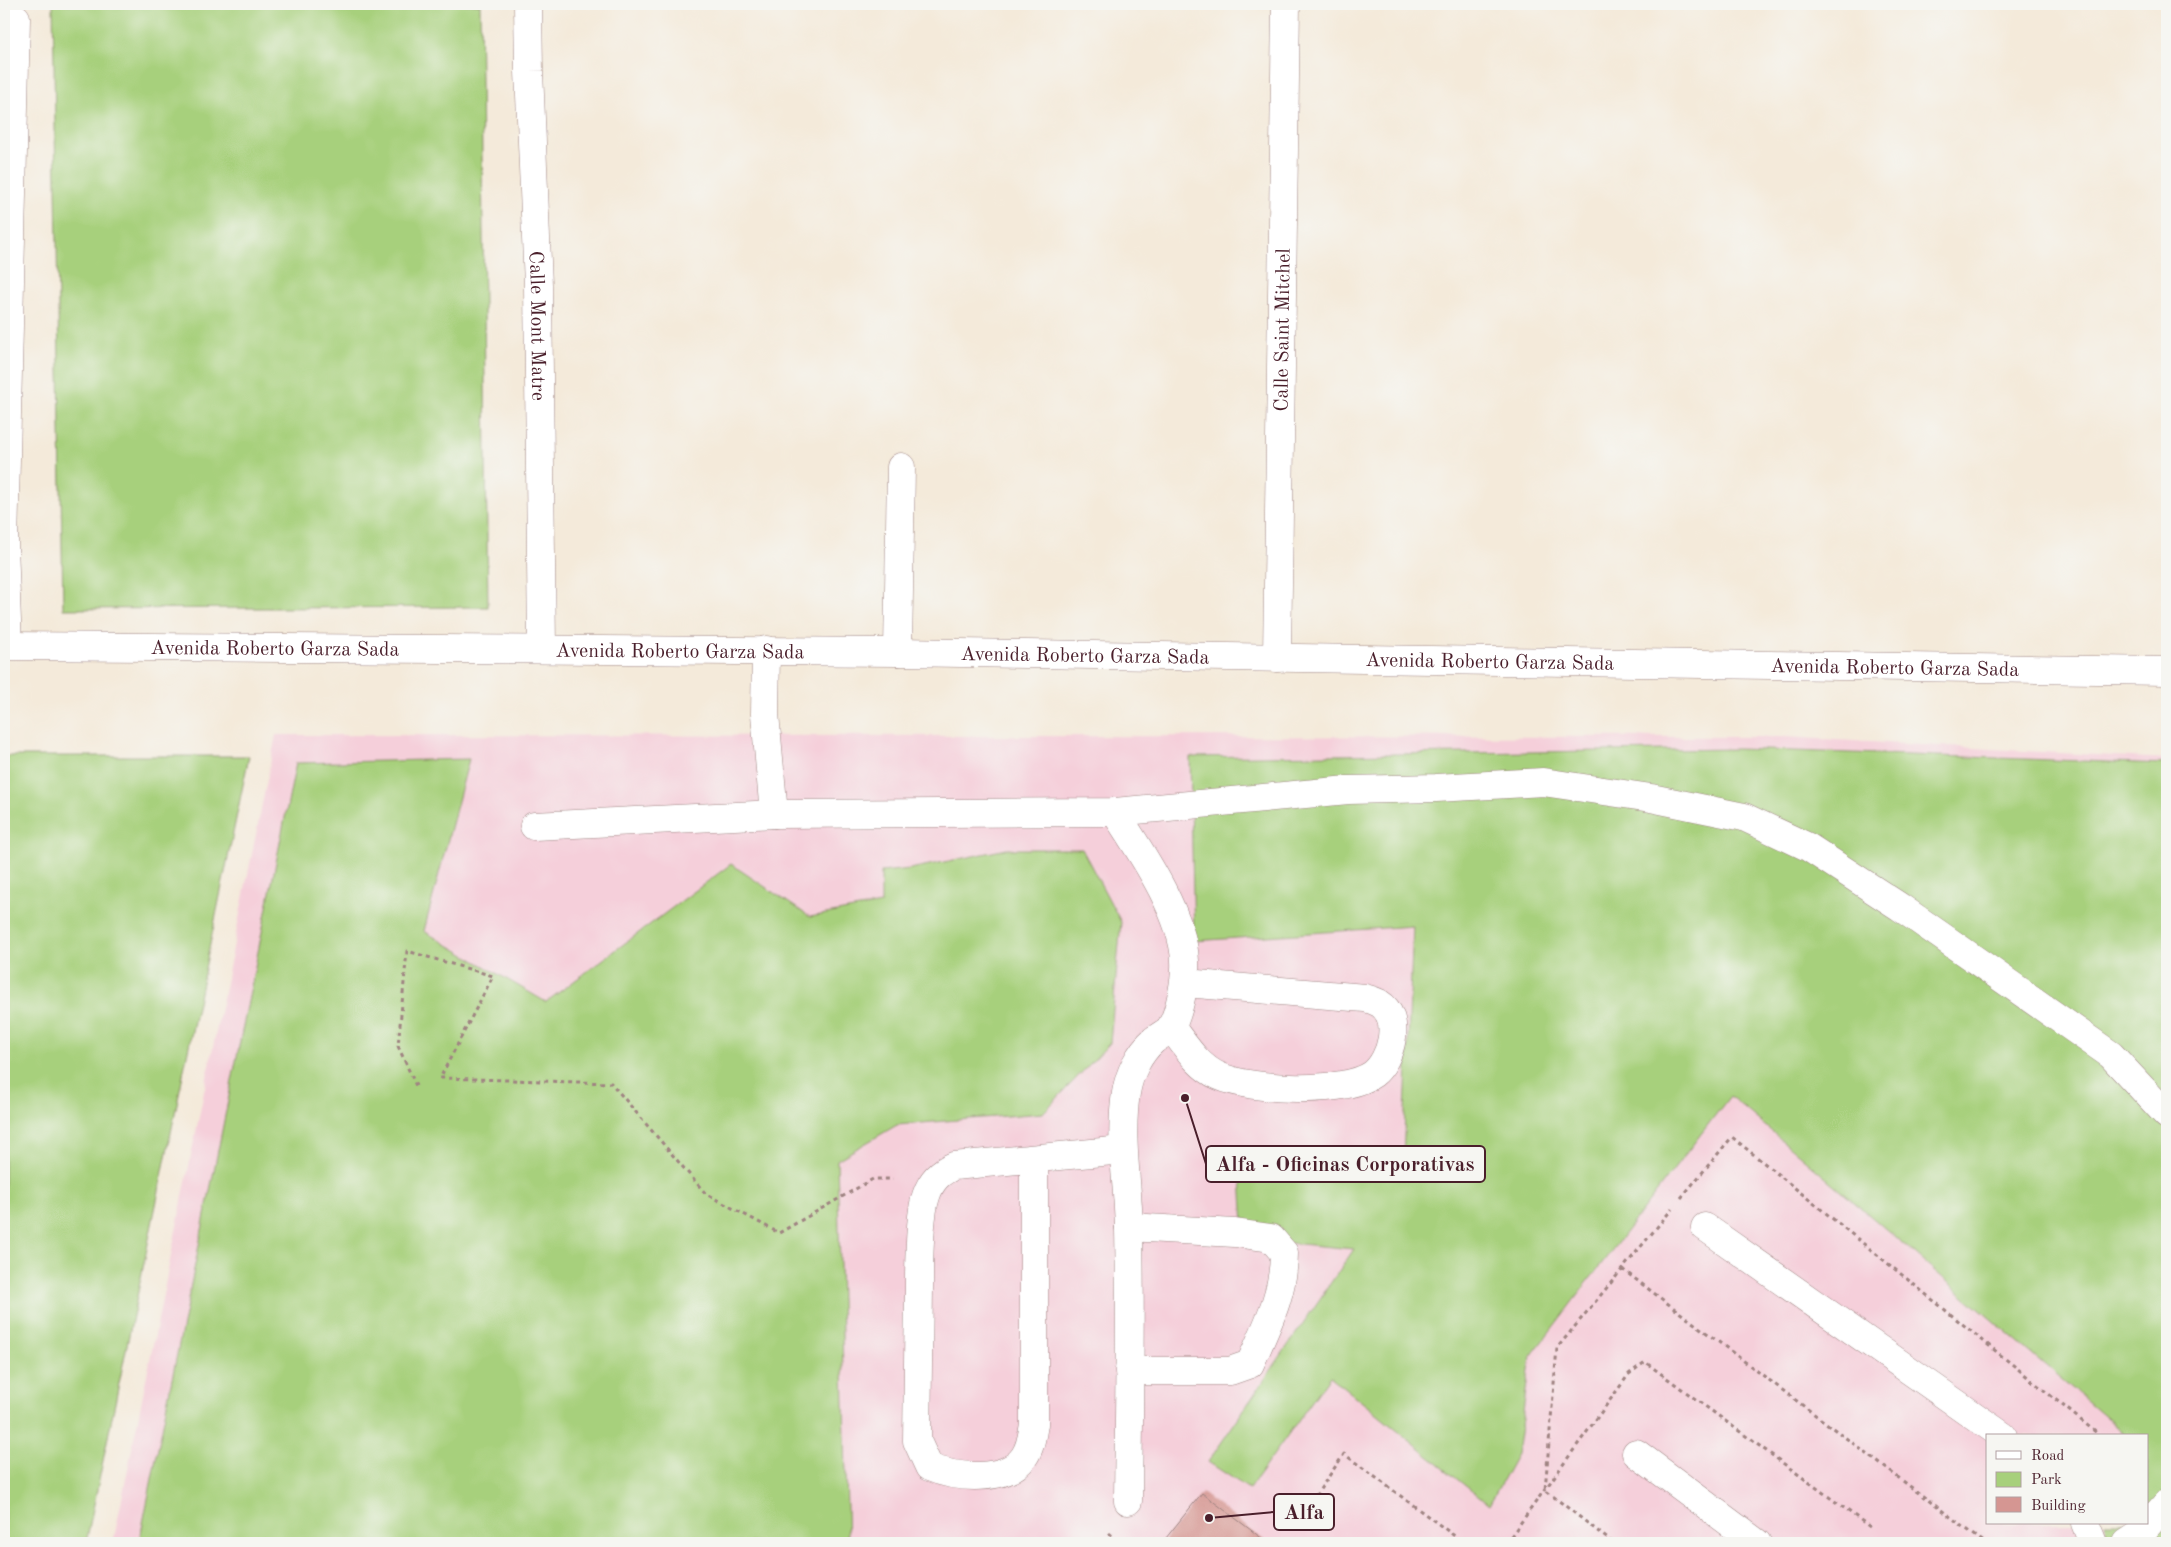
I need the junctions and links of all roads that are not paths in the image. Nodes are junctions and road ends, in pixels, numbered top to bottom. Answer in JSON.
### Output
{"nodes":[{"id":1,"x":528,"y":4,"type":"edge"},
{"id":2,"x":1286,"y":4,"type":"edge"},
{"id":3,"x":16,"y":18,"type":"dead end"},
{"id":4,"x":901,"y":468,"type":"dead end"},
{"id":5,"x":6,"y":646,"type":"edge"},
{"id":6,"x":542,"y":649,"type":"junction"},
{"id":7,"x":766,"y":650,"type":"junction"},
{"id":8,"x":898,"y":652,"type":"junction"},
{"id":9,"x":1276,"y":658,"type":"junction"},
{"id":10,"x":2167,"y":671,"type":"edge"},
{"id":11,"x":1115,"y":812,"type":"junction"},
{"id":12,"x":774,"y":814,"type":"junction"},
{"id":13,"x":534,"y":826,"type":"dead end"},
{"id":14,"x":1185,"y":983,"type":"junction"},
{"id":15,"x":1171,"y":1027,"type":"junction"},
{"id":16,"x":2167,"y":1115,"type":"edge"},
{"id":17,"x":1122,"y":1150,"type":"junction"},
{"id":18,"x":1034,"y":1159,"type":"junction"},
{"id":19,"x":1129,"y":1227,"type":"junction"},
{"id":20,"x":1706,"y":1227,"type":"dead end"},
{"id":21,"x":1129,"y":1372,"type":"junction"},
{"id":22,"x":2000,"y":1434,"type":"edge"},
{"id":23,"x":1636,"y":1453,"type":"dead end"},
{"id":24,"x":1128,"y":1501,"type":"dead end"},
{"id":25,"x":2167,"y":1503,"type":"edge"},
{"id":26,"x":2086,"y":1524,"type":"edge"},
{"id":27,"x":1757,"y":1543,"type":"edge"},
{"id":28,"x":2093,"y":1543,"type":"edge"},
{"id":29,"x":2127,"y":1543,"type":"edge"}],
"edges":[{"from":1,"to":6,"type":"street","name":"Calle Mont Matre"},
{"from":2,"to":9,"type":"street","name":"Calle Saint Mitchel"},
{"from":3,"to":5,"type":"street"},
{"from":4,"to":8,"type":"street"},
{"from":5,"to":6,"type":"street","name":"Avenida Roberto Garza Sada"},
{"from":6,"to":7,"type":"street","name":"Avenida Roberto Garza Sada"},
{"from":7,"to":8,"type":"street","name":"Avenida Roberto Garza Sada"},
{"from":7,"to":12,"type":"street"},
{"from":8,"to":9,"type":"street","name":"Avenida Roberto Garza Sada"},
{"from":9,"to":10,"type":"street","name":"Avenida Roberto Garza Sada"},
{"from":11,"to":12,"type":"street"},
{"from":11,"to":14,"type":"street"},
{"from":11,"to":16,"type":"street"},
{"from":12,"to":13,"type":"street"},
{"from":14,"to":15,"type":"street"},
{"from":14,"to":15,"type":"street"},
{"from":15,"to":17,"type":"street"},
{"from":17,"to":18,"type":"street"},
{"from":17,"to":19,"type":"street"},
{"from":18,"to":18,"type":"street"},
{"from":19,"to":21,"type":"street"},
{"from":19,"to":21,"type":"street"},
{"from":20,"to":22,"type":"street"},
{"from":21,"to":24,"type":"street"},
{"from":23,"to":27,"type":"street"},
{"from":25,"to":29,"type":"street"},
{"from":26,"to":28,"type":"street"}]}
